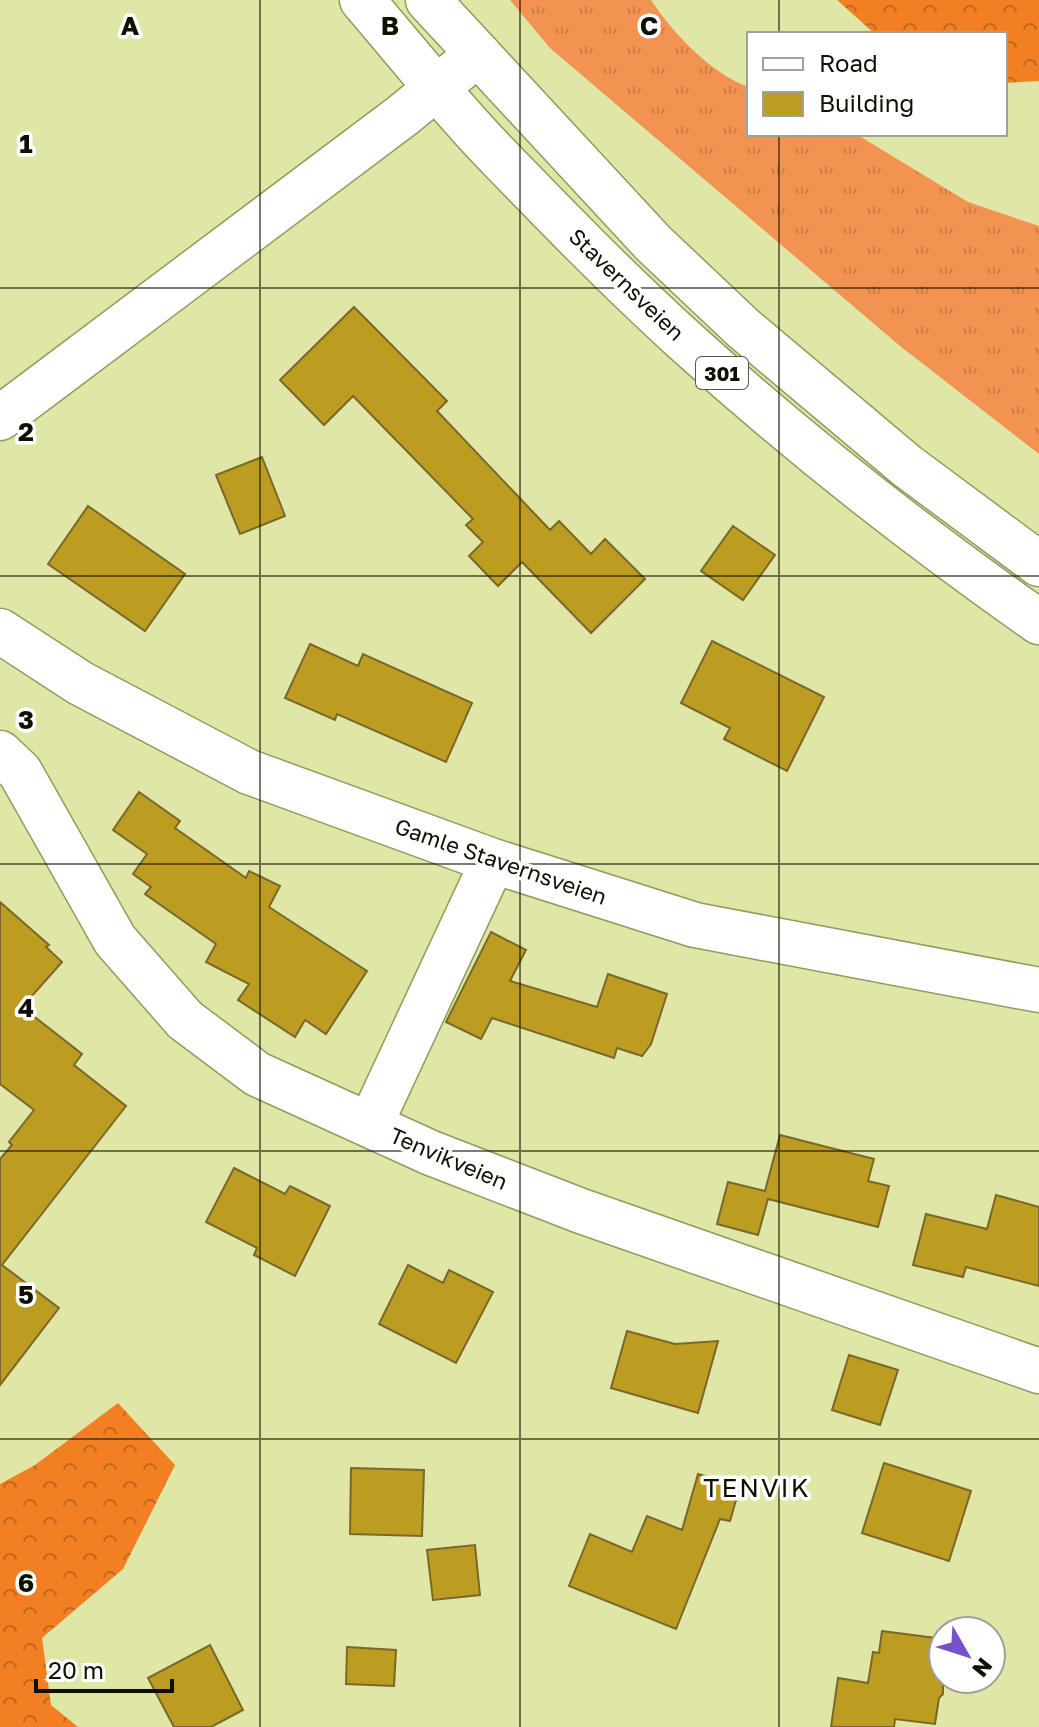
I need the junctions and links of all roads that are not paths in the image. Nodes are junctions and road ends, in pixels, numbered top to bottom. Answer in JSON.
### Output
{"nodes":[{"id":1,"x":362,"y":0,"type":"edge"},
{"id":2,"x":428,"y":0,"type":"edge"},
{"id":3,"x":478,"y":54,"type":"junction"},
{"id":4,"x":437,"y":87,"type":"junction"},
{"id":5,"x":0,"y":418,"type":"edge"},
{"id":6,"x":1039,"y":564,"type":"edge"},
{"id":7,"x":1039,"y":622,"type":"edge"},
{"id":8,"x":0,"y":631,"type":"edge"},
{"id":9,"x":0,"y":753,"type":"edge"},
{"id":10,"x":493,"y":861,"type":"junction"},
{"id":11,"x":1039,"y":990,"type":"edge"},
{"id":12,"x":370,"y":1125,"type":"junction"},
{"id":13,"x":1039,"y":1371,"type":"edge"}],
"edges":[{"from":1,"to":4,"type":"street","name":"Stavernsveien","number":"301"},
{"from":2,"to":3,"type":"street","number":"301"},
{"from":3,"to":4,"type":"street"},
{"from":3,"to":6,"type":"street","number":"301"},
{"from":4,"to":5,"type":"street"},
{"from":4,"to":7,"type":"street","name":"Stavernsveien","number":"301"},
{"from":8,"to":10,"type":"street","name":"Gamle Stavernsveien"},
{"from":9,"to":12,"type":"street","name":"Tenvikveien"},
{"from":10,"to":11,"type":"street","name":"Gamle Stavernsveien"},
{"from":10,"to":12,"type":"street"},
{"from":12,"to":13,"type":"street","name":"Tenvikveien"}]}
